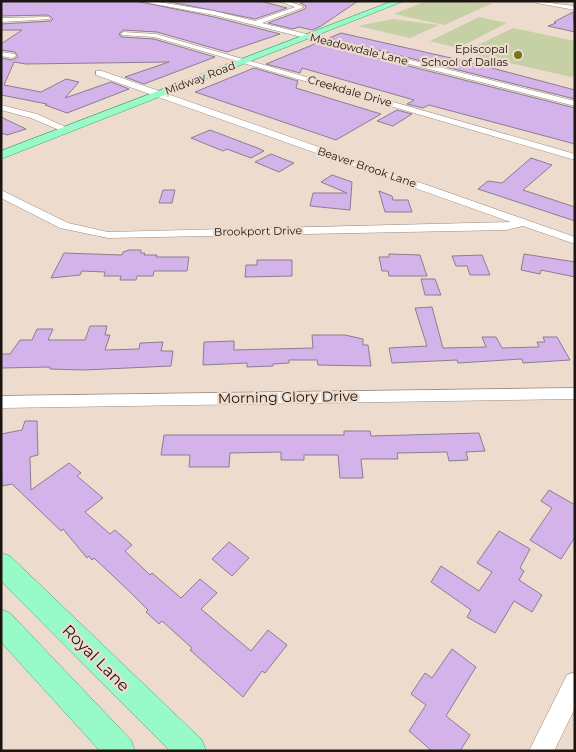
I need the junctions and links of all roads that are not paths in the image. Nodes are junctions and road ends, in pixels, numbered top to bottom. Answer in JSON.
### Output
{"nodes":[{"id":1,"x":141,"y":1,"type":"edge"},
{"id":2,"x":281,"y":1,"type":"edge"},
{"id":3,"x":385,"y":1,"type":"edge"},
{"id":4,"x":400,"y":1,"type":"edge"},
{"id":5,"x":537,"y":1,"type":"edge"},
{"id":6,"x":575,"y":8,"type":"edge"},
{"id":7,"x":48,"y":19,"type":"dead end"},
{"id":8,"x":1,"y":20,"type":"edge"},
{"id":9,"x":256,"y":23,"type":"junction"},
{"id":10,"x":123,"y":34,"type":"dead end"},
{"id":11,"x":297,"y":34,"type":"junction"},
{"id":12,"x":307,"y":36,"type":"junction"},
{"id":13,"x":1,"y":54,"type":"edge"},
{"id":14,"x":12,"y":56,"type":"dead end"},
{"id":15,"x":234,"y":58,"type":"junction"},
{"id":16,"x":244,"y":60,"type":"junction"},
{"id":17,"x":99,"y":73,"type":"dead end"},
{"id":18,"x":153,"y":92,"type":"junction"},
{"id":19,"x":575,"y":104,"type":"edge"},
{"id":20,"x":1,"y":108,"type":"edge"},
{"id":21,"x":61,"y":127,"type":"junction"},
{"id":22,"x":1,"y":146,"type":"edge"},
{"id":23,"x":1,"y":155,"type":"edge"},
{"id":24,"x":575,"y":157,"type":"edge"},
{"id":25,"x":1,"y":193,"type":"edge"},
{"id":26,"x":523,"y":222,"type":"junction"},
{"id":27,"x":575,"y":241,"type":"edge"},
{"id":28,"x":575,"y":393,"type":"edge"},
{"id":29,"x":1,"y":402,"type":"edge"},
{"id":30,"x":1,"y":564,"type":"edge"},
{"id":31,"x":1,"y":622,"type":"edge"},
{"id":32,"x":575,"y":683,"type":"edge"},
{"id":33,"x":120,"y":751,"type":"edge"},
{"id":34,"x":191,"y":751,"type":"edge"},
{"id":35,"x":541,"y":751,"type":"edge"}],
"edges":[{"from":1,"to":9,"type":"street","name":"Meadowdale Lane"},
{"from":2,"to":9,"type":"street"},
{"from":3,"to":11,"type":"main road","name":"Midway Road"},
{"from":4,"to":12,"type":"main road","name":"Midway Road"},
{"from":5,"to":6,"type":"street"},
{"from":7,"to":8,"type":"street"},
{"from":9,"to":11,"type":"street","name":"Meadowdale Lane"},
{"from":10,"to":15,"type":"street","name":"Creekdale Drive"},
{"from":11,"to":12,"type":"street","name":"Meadowdale Lane"},
{"from":11,"to":15,"type":"main road","name":"Midway Road"},
{"from":12,"to":16,"type":"main road","name":"Midway Road"},
{"from":12,"to":19,"type":"street","name":"Meadowdale Lane"},
{"from":13,"to":14,"type":"street"},
{"from":15,"to":16,"type":"street","name":"Creekdale Drive"},
{"from":15,"to":18,"type":"main road","name":"Midway Road"},
{"from":16,"to":18,"type":"main road","name":"Midway Road"},
{"from":16,"to":24,"type":"street","name":"Creekdale Drive"},
{"from":17,"to":18,"type":"street","name":"Beaver Brook Lane"},
{"from":18,"to":21,"type":"main road","name":"Midway Road"},
{"from":18,"to":26,"type":"street","name":"Beaver Brook Lane"},
{"from":20,"to":21,"type":"street"},
{"from":21,"to":22,"type":"main road","name":"Midway Road"},
{"from":21,"to":23,"type":"main road","name":"Midway Road"},
{"from":25,"to":26,"type":"street","name":"Brookport Drive"},
{"from":26,"to":27,"type":"street","name":"Beaver Brook Lane"},
{"from":28,"to":29,"type":"street","name":"Morning Glory Drive"},
{"from":30,"to":34,"type":"main road","name":"Royal Lane"},
{"from":31,"to":33,"type":"main road"},
{"from":32,"to":35,"type":"street"}]}
